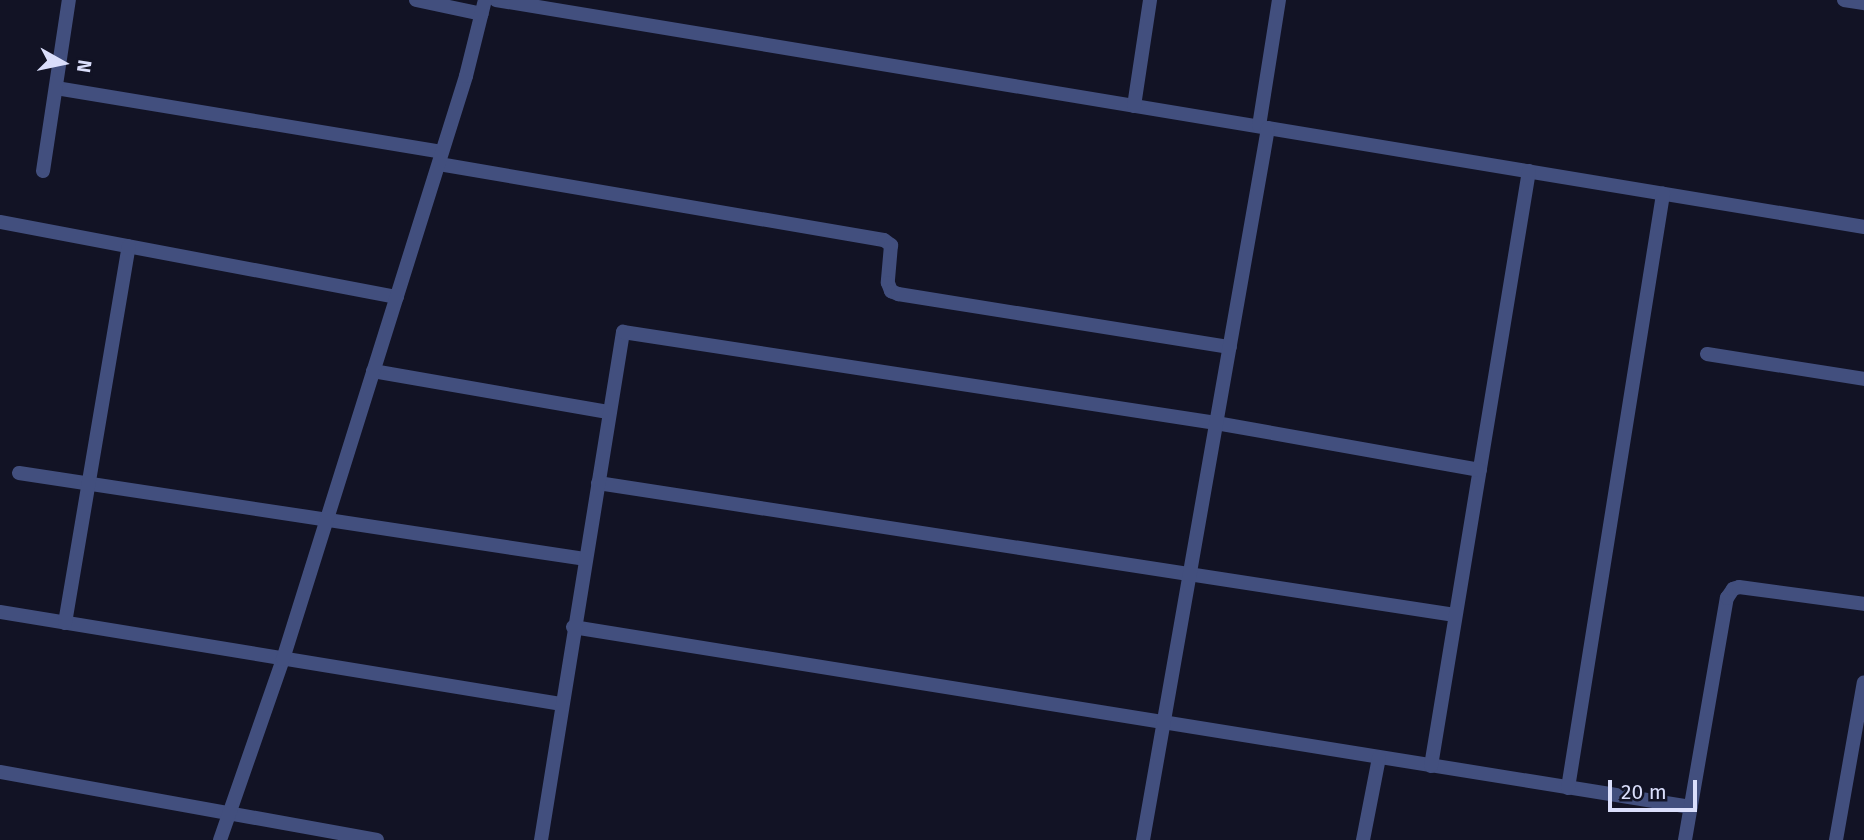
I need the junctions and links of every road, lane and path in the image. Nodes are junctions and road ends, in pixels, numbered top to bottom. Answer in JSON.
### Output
{"nodes":[{"id":1,"x":69,"y":0,"type":"edge"},
{"id":2,"x":416,"y":0,"type":"edge"},
{"id":3,"x":496,"y":0,"type":"edge"},
{"id":4,"x":1150,"y":0,"type":"edge"},
{"id":5,"x":1279,"y":0,"type":"edge"},
{"id":6,"x":1844,"y":0,"type":"edge"},
{"id":7,"x":1864,"y":3,"type":"edge"},
{"id":8,"x":484,"y":7,"type":"edge"},
{"id":9,"x":56,"y":88,"type":"junction"},
{"id":10,"x":1133,"y":106,"type":"junction"},
{"id":11,"x":1264,"y":127,"type":"junction"},
{"id":12,"x":440,"y":158,"type":"junction"},
{"id":13,"x":43,"y":171,"type":"dead end"},
{"id":14,"x":1529,"y":171,"type":"junction"},
{"id":15,"x":1663,"y":194,"type":"junction"},
{"id":16,"x":0,"y":222,"type":"edge"},
{"id":17,"x":1864,"y":227,"type":"edge"},
{"id":18,"x":129,"y":246,"type":"junction"},
{"id":19,"x":397,"y":297,"type":"junction"},
{"id":20,"x":1230,"y":347,"type":"junction"},
{"id":21,"x":1707,"y":354,"type":"dead end"},
{"id":22,"x":373,"y":372,"type":"junction"},
{"id":23,"x":1864,"y":379,"type":"edge"},
{"id":24,"x":610,"y":412,"type":"junction"},
{"id":25,"x":1216,"y":423,"type":"junction"},
{"id":26,"x":1479,"y":470,"type":"junction"},
{"id":27,"x":19,"y":473,"type":"dead end"},
{"id":28,"x":89,"y":484,"type":"junction"},
{"id":29,"x":598,"y":484,"type":"junction"},
{"id":30,"x":327,"y":521,"type":"junction"},
{"id":31,"x":585,"y":559,"type":"junction"},
{"id":32,"x":1190,"y":575,"type":"junction"},
{"id":33,"x":1864,"y":604,"type":"edge"},
{"id":34,"x":0,"y":612,"type":"edge"},
{"id":35,"x":1455,"y":615,"type":"junction"},
{"id":36,"x":65,"y":622,"type":"junction"},
{"id":37,"x":573,"y":627,"type":"junction"},
{"id":38,"x":283,"y":659,"type":"junction"},
{"id":39,"x":1864,"y":682,"type":"edge"},
{"id":40,"x":561,"y":704,"type":"junction"},
{"id":41,"x":1163,"y":724,"type":"junction"},
{"id":42,"x":1379,"y":758,"type":"junction"},
{"id":43,"x":1431,"y":766,"type":"junction"},
{"id":44,"x":0,"y":772,"type":"edge"},
{"id":45,"x":1568,"y":788,"type":"junction"},
{"id":46,"x":1691,"y":807,"type":"junction"},
{"id":47,"x":230,"y":813,"type":"junction"},
{"id":48,"x":220,"y":840,"type":"edge"},
{"id":49,"x":377,"y":840,"type":"edge"},
{"id":50,"x":541,"y":840,"type":"edge"},
{"id":51,"x":1143,"y":840,"type":"edge"},
{"id":52,"x":1363,"y":840,"type":"edge"},
{"id":53,"x":1685,"y":840,"type":"edge"},
{"id":54,"x":1836,"y":840,"type":"edge"}],
"edges":[{"from":1,"to":9,"type":"street"},
{"from":2,"to":8,"type":"street"},
{"from":3,"to":10,"type":"street"},
{"from":4,"to":10,"type":"street"},
{"from":5,"to":11,"type":"street"},
{"from":6,"to":7,"type":"street"},
{"from":8,"to":12,"type":"street"},
{"from":9,"to":12,"type":"street"},
{"from":9,"to":13,"type":"street"},
{"from":10,"to":11,"type":"street"},
{"from":11,"to":14,"type":"street"},
{"from":11,"to":20,"type":"street"},
{"from":12,"to":19,"type":"street"},
{"from":12,"to":20,"type":"street"},
{"from":14,"to":15,"type":"street"},
{"from":14,"to":26,"type":"street"},
{"from":15,"to":17,"type":"street"},
{"from":15,"to":45,"type":"street"},
{"from":16,"to":18,"type":"street"},
{"from":18,"to":19,"type":"street"},
{"from":18,"to":28,"type":"street"},
{"from":19,"to":22,"type":"street"},
{"from":20,"to":25,"type":"street"},
{"from":21,"to":23,"type":"street"},
{"from":22,"to":24,"type":"street"},
{"from":22,"to":30,"type":"street"},
{"from":24,"to":25,"type":"street"},
{"from":24,"to":29,"type":"street"},
{"from":25,"to":26,"type":"street"},
{"from":25,"to":32,"type":"street"},
{"from":26,"to":35,"type":"street"},
{"from":27,"to":28,"type":"street"},
{"from":28,"to":30,"type":"street"},
{"from":28,"to":36,"type":"street"},
{"from":29,"to":31,"type":"street"},
{"from":29,"to":32,"type":"street"},
{"from":30,"to":31,"type":"street"},
{"from":30,"to":38,"type":"street"},
{"from":31,"to":37,"type":"street"},
{"from":32,"to":35,"type":"street"},
{"from":32,"to":41,"type":"street"},
{"from":33,"to":46,"type":"street"},
{"from":34,"to":36,"type":"street"},
{"from":35,"to":43,"type":"street"},
{"from":36,"to":38,"type":"street"},
{"from":37,"to":40,"type":"street"},
{"from":37,"to":41,"type":"street"},
{"from":38,"to":40,"type":"street"},
{"from":38,"to":47,"type":"street"},
{"from":39,"to":54,"type":"street"},
{"from":40,"to":50,"type":"street"},
{"from":41,"to":42,"type":"street"},
{"from":41,"to":51,"type":"street"},
{"from":42,"to":43,"type":"street"},
{"from":42,"to":52,"type":"street"},
{"from":43,"to":45,"type":"street"},
{"from":44,"to":47,"type":"street"},
{"from":45,"to":46,"type":"street"},
{"from":46,"to":53,"type":"street"},
{"from":47,"to":48,"type":"street"},
{"from":47,"to":49,"type":"street"}]}
